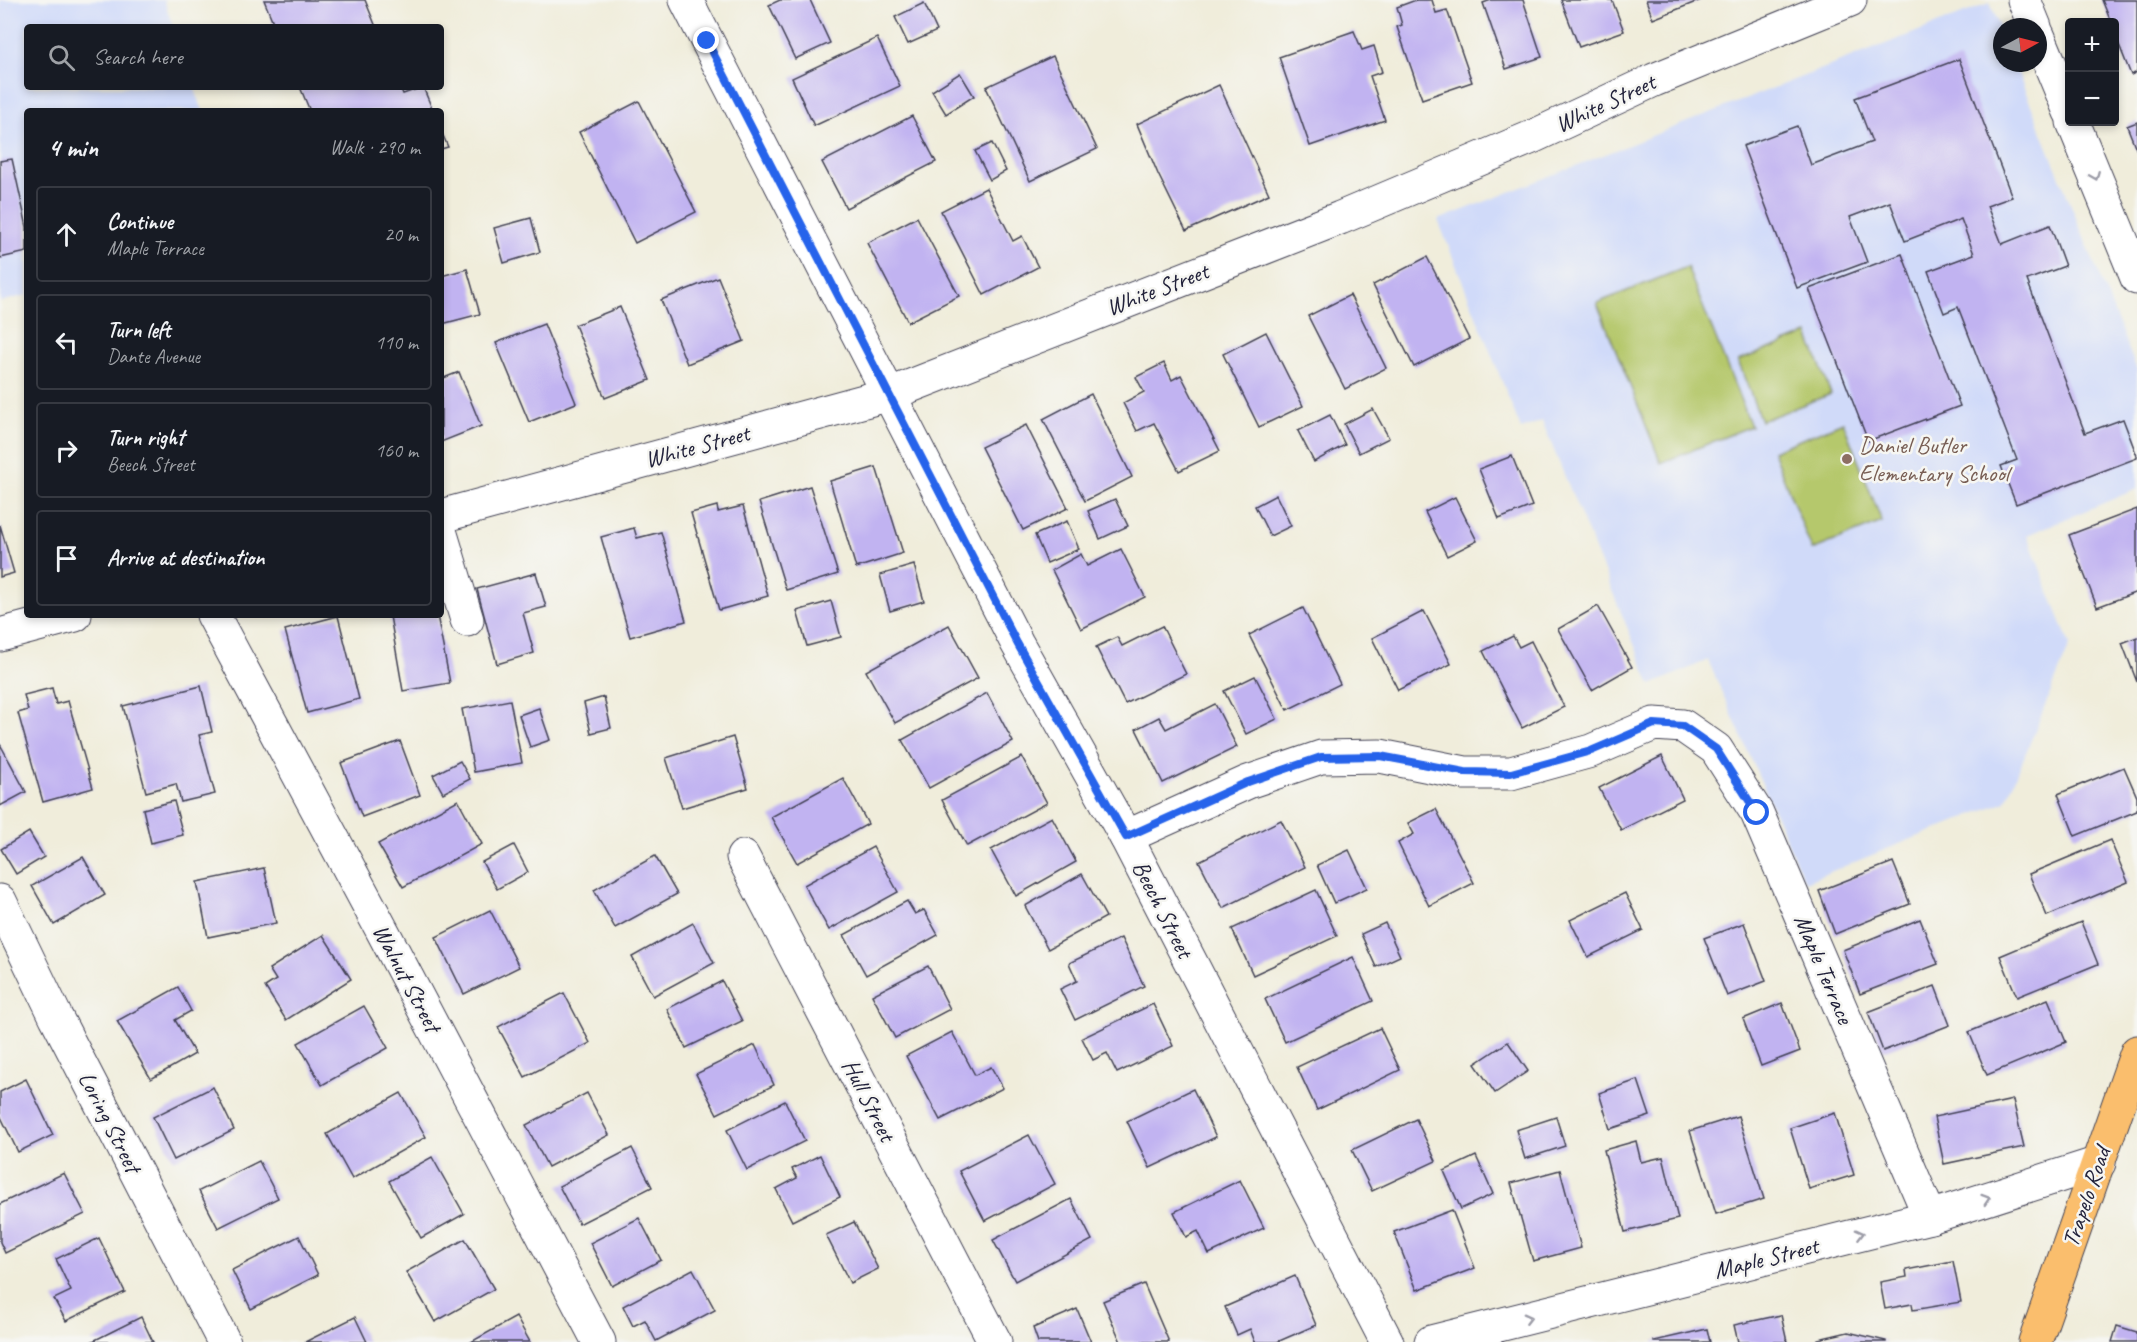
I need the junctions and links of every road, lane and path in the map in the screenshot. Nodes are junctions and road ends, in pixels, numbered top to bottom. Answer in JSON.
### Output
{"nodes":[{"id":1,"x":686,"y":0,"type":"edge"},
{"id":2,"x":1850,"y":0,"type":"edge"},
{"id":3,"x":2024,"y":0,"type":"edge"},
{"id":4,"x":2031,"y":18,"type":"edge"},
{"id":5,"x":2047,"y":57,"type":"edge"},
{"id":6,"x":2065,"y":100,"type":"edge"},
{"id":7,"x":2075,"y":126,"type":"edge"},
{"id":8,"x":2137,"y":278,"type":"edge"},
{"id":9,"x":890,"y":394,"type":"junction"},
{"id":10,"x":444,"y":515,"type":"edge"},
{"id":11,"x":444,"y":544,"type":"edge"},
{"id":12,"x":64,"y":618,"type":"edge"},
{"id":13,"x":215,"y":618,"type":"edge"},
{"id":14,"x":467,"y":620,"type":"dead end"},
{"id":15,"x":0,"y":635,"type":"edge"},
{"id":16,"x":1126,"y":837,"type":"junction"},
{"id":17,"x":743,"y":857,"type":"dead end"},
{"id":18,"x":0,"y":901,"type":"edge"},
{"id":19,"x":2137,"y":1052,"type":"edge"},
{"id":20,"x":2098,"y":1163,"type":"junction"},
{"id":21,"x":1930,"y":1217,"type":"junction"},
{"id":22,"x":224,"y":1342,"type":"edge"},
{"id":23,"x":599,"y":1342,"type":"edge"},
{"id":24,"x":995,"y":1342,"type":"edge"},
{"id":25,"x":1387,"y":1342,"type":"edge"},
{"id":26,"x":1431,"y":1342,"type":"edge"},
{"id":27,"x":2035,"y":1342,"type":"edge"}],
"edges":[{"from":1,"to":9,"type":"street","name":"Beech Street"},
{"from":2,"to":9,"type":"street","name":"White Street"},
{"from":3,"to":4,"type":"street"},
{"from":5,"to":6,"type":"street"},
{"from":7,"to":8,"type":"street","one_way":true},
{"from":9,"to":10,"type":"street","name":"White Street"},
{"from":9,"to":16,"type":"street","name":"Beech Street"},
{"from":11,"to":14,"type":"street"},
{"from":12,"to":15,"type":"street"},
{"from":13,"to":23,"type":"street","name":"Walnut Street"},
{"from":16,"to":21,"type":"street","name":"Maple Terrace"},
{"from":16,"to":25,"type":"street","name":"Beech Street"},
{"from":17,"to":24,"type":"street","name":"Hull Street"},
{"from":18,"to":22,"type":"street","name":"Loring Street"},
{"from":19,"to":20,"type":"main road","name":"Trapelo Road"},
{"from":21,"to":20,"type":"street","name":"Maple Street","one_way":true},
{"from":20,"to":27,"type":"main road","name":"Trapelo Road"},
{"from":26,"to":21,"type":"street","name":"Maple Street","one_way":true}]}
